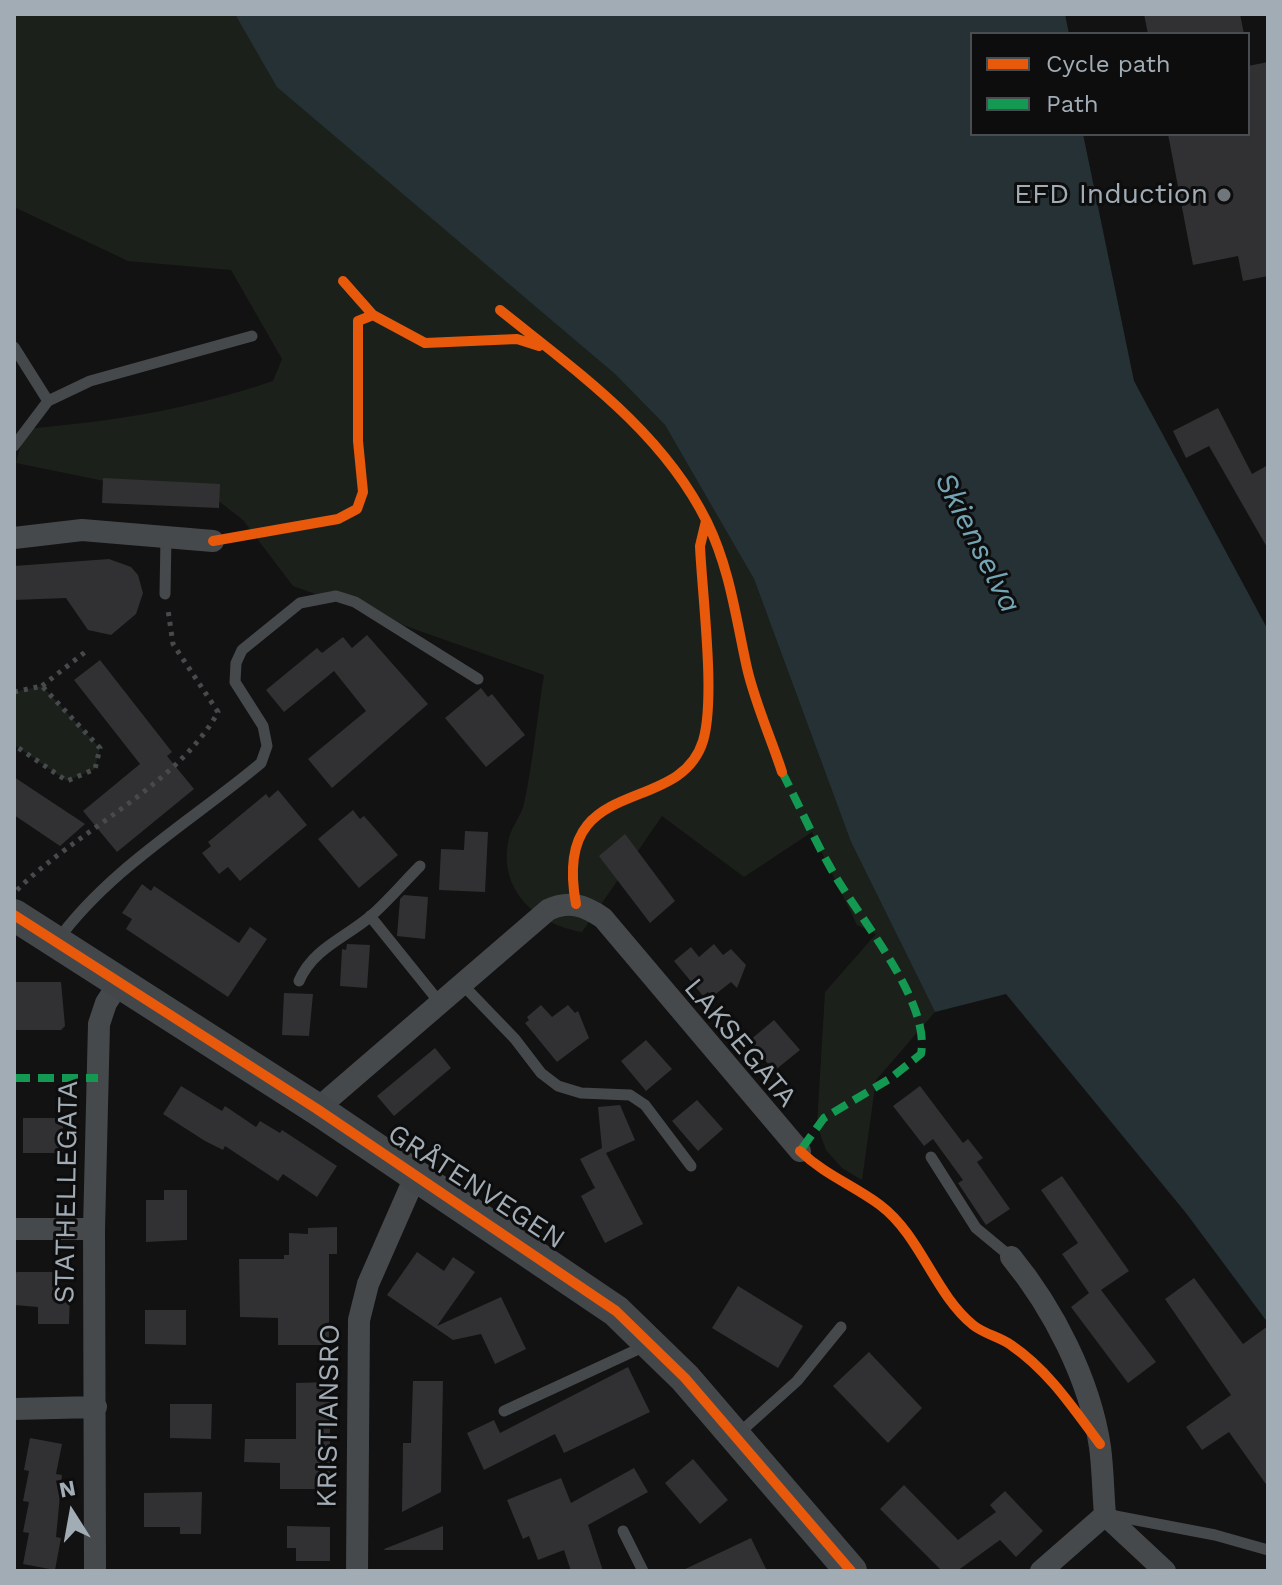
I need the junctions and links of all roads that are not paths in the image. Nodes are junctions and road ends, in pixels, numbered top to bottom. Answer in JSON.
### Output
{"nodes":[{"id":1,"x":252,"y":336,"type":"dead end"},
{"id":2,"x":14,"y":347,"type":"edge"},
{"id":3,"x":48,"y":401,"type":"junction"},
{"id":4,"x":14,"y":446,"type":"edge"},
{"id":5,"x":166,"y":537,"type":"junction"},
{"id":6,"x":14,"y":538,"type":"edge"},
{"id":7,"x":213,"y":541,"type":"dead end"},
{"id":8,"x":165,"y":594,"type":"road end"},
{"id":9,"x":478,"y":679,"type":"dead end"},
{"id":10,"x":420,"y":866,"type":"dead end"},
{"id":11,"x":14,"y":915,"type":"edge"},
{"id":12,"x":370,"y":916,"type":"junction"},
{"id":13,"x":56,"y":941,"type":"junction"},
{"id":14,"x":299,"y":981,"type":"dead end"},
{"id":15,"x":119,"y":983,"type":"junction"},
{"id":16,"x":462,"y":984,"type":"junction"},
{"id":17,"x":440,"y":1003,"type":"junction"},
{"id":18,"x":317,"y":1109,"type":"junction"},
{"id":19,"x":800,"y":1151,"type":"dead end"},
{"id":20,"x":931,"y":1157,"type":"dead end"},
{"id":21,"x":691,"y":1166,"type":"dead end"},
{"id":22,"x":415,"y":1177,"type":"junction"},
{"id":23,"x":14,"y":1229,"type":"edge"},
{"id":24,"x":94,"y":1229,"type":"junction"},
{"id":25,"x":1011,"y":1257,"type":"joint"},
{"id":26,"x":841,"y":1327,"type":"dead end"},
{"id":27,"x":651,"y":1342,"type":"junction"},
{"id":28,"x":96,"y":1407,"type":"junction"},
{"id":29,"x":14,"y":1409,"type":"edge"},
{"id":30,"x":504,"y":1411,"type":"dead end"},
{"id":31,"x":736,"y":1435,"type":"junction"},
{"id":32,"x":1105,"y":1515,"type":"junction"},
{"id":33,"x":623,"y":1531,"type":"dead end"},
{"id":34,"x":1268,"y":1550,"type":"edge"},
{"id":35,"x":95,"y":1571,"type":"edge"},
{"id":36,"x":357,"y":1571,"type":"edge"},
{"id":37,"x":643,"y":1571,"type":"edge"},
{"id":38,"x":851,"y":1571,"type":"edge"},
{"id":39,"x":1041,"y":1571,"type":"edge"},
{"id":40,"x":1165,"y":1571,"type":"edge"}],
"edges":[{"from":1,"to":3,"type":"lane"},
{"from":2,"to":3,"type":"lane"},
{"from":3,"to":4,"type":"lane"},
{"from":5,"to":6,"type":"street"},
{"from":5,"to":7,"type":"street"},
{"from":5,"to":8,"type":"lane"},
{"from":9,"to":13,"type":"lane"},
{"from":10,"to":12,"type":"lane"},
{"from":11,"to":13,"type":"street","name":"GRÅTENVEGEN"},
{"from":12,"to":14,"type":"lane"},
{"from":12,"to":17,"type":"lane"},
{"from":13,"to":15,"type":"street","name":"GRÅTENVEGEN"},
{"from":15,"to":18,"type":"street","name":"GRÅTENVEGEN"},
{"from":15,"to":24,"type":"street","name":"STATHELLEGATA"},
{"from":16,"to":17,"type":"street","name":"LAKSEGATA"},
{"from":16,"to":19,"type":"street","name":"LAKSEGATA"},
{"from":16,"to":21,"type":"lane"},
{"from":17,"to":18,"type":"street","name":"LAKSEGATA"},
{"from":18,"to":22,"type":"street","name":"GRÅTENVEGEN"},
{"from":20,"to":25,"type":"lane"},
{"from":22,"to":27,"type":"street","name":"GRÅTENVEGEN"},
{"from":22,"to":36,"type":"street","name":"KRISTIANSRO"},
{"from":23,"to":24,"type":"street"},
{"from":24,"to":28,"type":"street","name":"STATHELLEGATA"},
{"from":25,"to":32,"type":"street"},
{"from":26,"to":31,"type":"lane"},
{"from":27,"to":30,"type":"lane"},
{"from":27,"to":31,"type":"street","name":"GRÅTENVEGEN"},
{"from":28,"to":29,"type":"street"},
{"from":28,"to":35,"type":"street","name":"STATHELLEGATA"},
{"from":31,"to":38,"type":"street","name":"GRÅTENVEGEN"},
{"from":32,"to":34,"type":"lane"},
{"from":32,"to":39,"type":"street"},
{"from":32,"to":40,"type":"street"},
{"from":33,"to":37,"type":"lane"}]}
